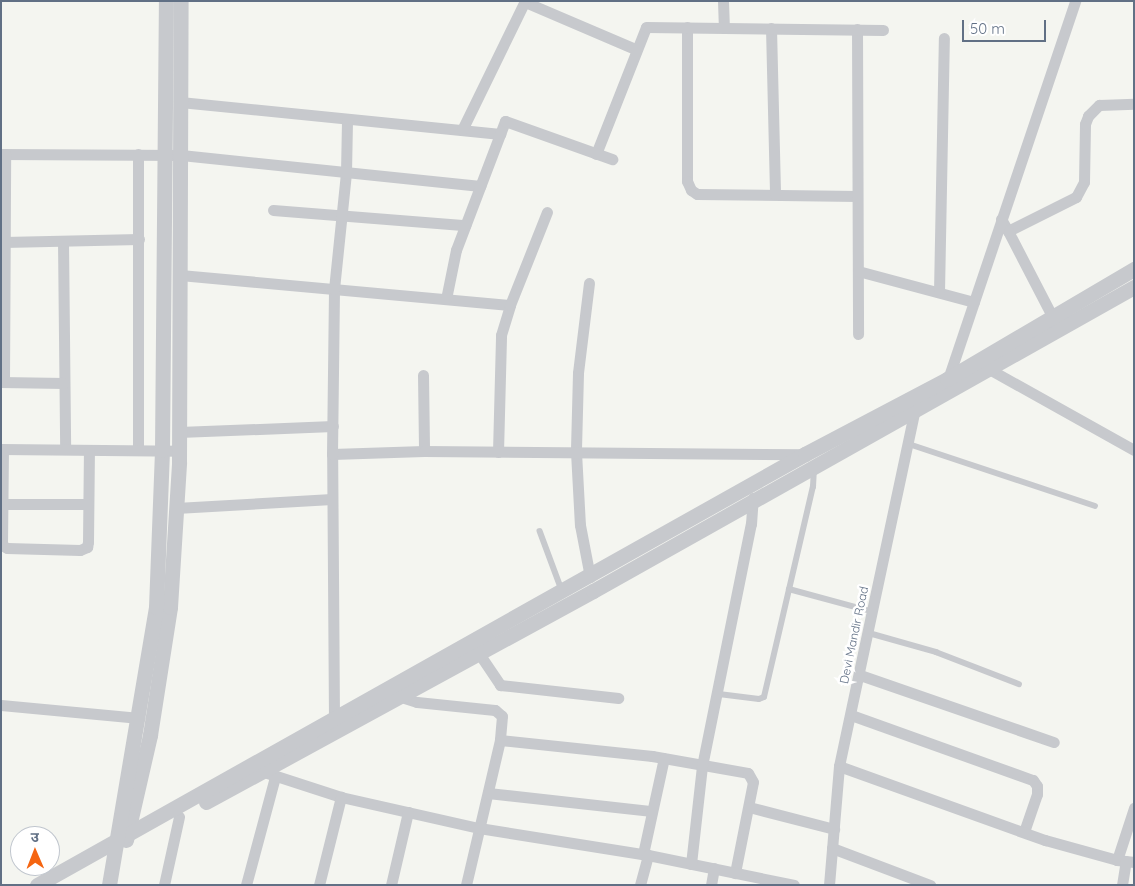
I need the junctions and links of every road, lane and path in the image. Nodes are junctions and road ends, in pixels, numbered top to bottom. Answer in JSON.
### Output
{"nodes":[{"id":1,"x":166,"y":1,"type":"edge"},
{"id":2,"x":181,"y":1,"type":"edge"},
{"id":3,"x":723,"y":1,"type":"edge"},
{"id":4,"x":1075,"y":1,"type":"edge"},
{"id":5,"x":525,"y":2,"type":"edge"},
{"id":6,"x":687,"y":28,"type":"junction"},
{"id":7,"x":724,"y":28,"type":"junction"},
{"id":8,"x":771,"y":28,"type":"junction"},
{"id":9,"x":857,"y":29,"type":"junction"},
{"id":10,"x":883,"y":30,"type":"dead end"},
{"id":11,"x":944,"y":38,"type":"dead end"},
{"id":12,"x":635,"y":49,"type":"junction"},
{"id":13,"x":180,"y":102,"type":"junction"},
{"id":14,"x":1134,"y":104,"type":"edge"},
{"id":15,"x":347,"y":119,"type":"junction"},
{"id":16,"x":462,"y":130,"type":"junction"},
{"id":17,"x":500,"y":134,"type":"junction"},
{"id":18,"x":3,"y":154,"type":"edge"},
{"id":19,"x":138,"y":154,"type":"junction"},
{"id":20,"x":596,"y":154,"type":"junction"},
{"id":21,"x":173,"y":155,"type":"junction"},
{"id":22,"x":612,"y":160,"type":"dead end"},
{"id":23,"x":346,"y":173,"type":"junction"},
{"id":24,"x":480,"y":186,"type":"junction"},
{"id":25,"x":774,"y":194,"type":"junction"},
{"id":26,"x":857,"y":196,"type":"junction"},
{"id":27,"x":273,"y":210,"type":"dead end"},
{"id":28,"x":547,"y":212,"type":"dead end"},
{"id":29,"x":341,"y":216,"type":"junction"},
{"id":30,"x":1001,"y":219,"type":"junction"},
{"id":31,"x":465,"y":225,"type":"junction"},
{"id":32,"x":1008,"y":230,"type":"junction"},
{"id":33,"x":139,"y":239,"type":"junction"},
{"id":34,"x":63,"y":240,"type":"junction"},
{"id":35,"x":4,"y":242,"type":"junction"},
{"id":36,"x":1134,"y":269,"type":"edge"},
{"id":37,"x":858,"y":270,"type":"junction"},
{"id":38,"x":180,"y":276,"type":"junction"},
{"id":39,"x":590,"y":283,"type":"dead end"},
{"id":40,"x":1134,"y":287,"type":"edge"},
{"id":41,"x":334,"y":288,"type":"junction"},
{"id":42,"x":939,"y":292,"type":"junction"},
{"id":43,"x":446,"y":299,"type":"junction"},
{"id":44,"x":974,"y":302,"type":"junction"},
{"id":45,"x":510,"y":305,"type":"junction"},
{"id":46,"x":1052,"y":316,"type":"junction"},
{"id":47,"x":858,"y":334,"type":"dead end"},
{"id":48,"x":989,"y":369,"type":"junction"},
{"id":49,"x":423,"y":375,"type":"dead end"},
{"id":50,"x":948,"y":379,"type":"junction"},
{"id":51,"x":3,"y":382,"type":"edge"},
{"id":52,"x":64,"y":383,"type":"junction"},
{"id":53,"x":919,"y":392,"type":"junction"},
{"id":54,"x":942,"y":395,"type":"junction"},
{"id":55,"x":915,"y":412,"type":"junction"},
{"id":56,"x":333,"y":426,"type":"junction"},
{"id":57,"x":179,"y":432,"type":"junction"},
{"id":58,"x":909,"y":444,"type":"junction"},
{"id":59,"x":138,"y":448,"type":"junction"},
{"id":60,"x":2,"y":449,"type":"edge"},
{"id":61,"x":65,"y":449,"type":"junction"},
{"id":62,"x":89,"y":450,"type":"junction"},
{"id":63,"x":162,"y":450,"type":"junction"},
{"id":64,"x":1134,"y":450,"type":"edge"},
{"id":65,"x":179,"y":451,"type":"junction"},
{"id":66,"x":424,"y":451,"type":"junction"},
{"id":67,"x":498,"y":452,"type":"junction"},
{"id":68,"x":576,"y":452,"type":"junction"},
{"id":69,"x":332,"y":454,"type":"junction"},
{"id":70,"x":810,"y":460,"type":"junction"},
{"id":71,"x":753,"y":498,"type":"junction"},
{"id":72,"x":332,"y":499,"type":"junction"},
{"id":73,"x":2,"y":504,"type":"edge"},
{"id":74,"x":88,"y":504,"type":"junction"},
{"id":75,"x":1095,"y":506,"type":"dead end"},
{"id":76,"x":176,"y":508,"type":"junction"},
{"id":77,"x":540,"y":531,"type":"dead end"},
{"id":78,"x":590,"y":577,"type":"junction"},
{"id":79,"x":789,"y":589,"type":"junction"},
{"id":80,"x":565,"y":598,"type":"junction"},
{"id":81,"x":874,"y":612,"type":"junction"},
{"id":82,"x":869,"y":633,"type":"junction"},
{"id":83,"x":478,"y":652,"type":"junction"},
{"id":84,"x":860,"y":674,"type":"junction"},
{"id":85,"x":1019,"y":684,"type":"dead end"},
{"id":86,"x":384,"y":691,"type":"junction"},
{"id":87,"x":718,"y":694,"type":"junction"},
{"id":88,"x":398,"y":697,"type":"junction"},
{"id":89,"x":618,"y":698,"type":"dead end"},
{"id":90,"x":1,"y":705,"type":"edge"},
{"id":91,"x":851,"y":715,"type":"junction"},
{"id":92,"x":139,"y":718,"type":"junction"},
{"id":93,"x":334,"y":719,"type":"junction"},
{"id":94,"x":500,"y":740,"type":"junction"},
{"id":95,"x":1054,"y":742,"type":"dead end"},
{"id":96,"x":664,"y":758,"type":"junction"},
{"id":97,"x":702,"y":766,"type":"junction"},
{"id":98,"x":840,"y":766,"type":"junction"},
{"id":99,"x":269,"y":775,"type":"junction"},
{"id":100,"x":488,"y":793,"type":"junction"},
{"id":101,"x":341,"y":797,"type":"junction"},
{"id":102,"x":749,"y":807,"type":"junction"},
{"id":103,"x":1134,"y":808,"type":"edge"},
{"id":104,"x":652,"y":811,"type":"junction"},
{"id":105,"x":408,"y":812,"type":"junction"},
{"id":106,"x":179,"y":817,"type":"junction"},
{"id":107,"x":479,"y":828,"type":"junction"},
{"id":108,"x":834,"y":828,"type":"junction"},
{"id":109,"x":1024,"y":832,"type":"junction"},
{"id":110,"x":832,"y":848,"type":"junction"},
{"id":111,"x":118,"y":849,"type":"junction"},
{"id":112,"x":645,"y":855,"type":"junction"},
{"id":113,"x":1126,"y":861,"type":"edge"},
{"id":114,"x":691,"y":864,"type":"junction"},
{"id":115,"x":714,"y":868,"type":"junction"},
{"id":116,"x":735,"y":873,"type":"junction"},
{"id":117,"x":910,"y":881,"type":"edge"},
{"id":118,"x":37,"y":885,"type":"edge"},
{"id":119,"x":55,"y":885,"type":"edge"},
{"id":120,"x":109,"y":885,"type":"edge"},
{"id":121,"x":164,"y":885,"type":"edge"},
{"id":122,"x":246,"y":885,"type":"edge"},
{"id":123,"x":319,"y":885,"type":"edge"},
{"id":124,"x":391,"y":885,"type":"edge"},
{"id":125,"x":466,"y":885,"type":"edge"},
{"id":126,"x":640,"y":885,"type":"edge"},
{"id":127,"x":712,"y":885,"type":"edge"},
{"id":128,"x":794,"y":885,"type":"edge"},
{"id":129,"x":829,"y":885,"type":"edge"},
{"id":130,"x":930,"y":885,"type":"edge"},
{"id":131,"x":1122,"y":885,"type":"edge"}],
"edges":[{"from":1,"to":21,"type":"street"},
{"from":2,"to":13,"type":"street"},
{"from":3,"to":7,"type":"street"},
{"from":4,"to":30,"type":"street"},
{"from":5,"to":12,"type":"street"},
{"from":5,"to":16,"type":"street"},
{"from":6,"to":7,"type":"street"},
{"from":6,"to":12,"type":"street"},
{"from":6,"to":25,"type":"street"},
{"from":7,"to":8,"type":"street"},
{"from":8,"to":9,"type":"street"},
{"from":8,"to":25,"type":"street"},
{"from":9,"to":10,"type":"street"},
{"from":9,"to":26,"type":"street"},
{"from":11,"to":42,"type":"street"},
{"from":12,"to":20,"type":"street"},
{"from":13,"to":15,"type":"street"},
{"from":13,"to":21,"type":"street"},
{"from":14,"to":32,"type":"street"},
{"from":15,"to":16,"type":"street"},
{"from":15,"to":23,"type":"street"},
{"from":16,"to":17,"type":"street"},
{"from":17,"to":20,"type":"street"},
{"from":17,"to":24,"type":"street"},
{"from":18,"to":19,"type":"street"},
{"from":18,"to":35,"type":"street"},
{"from":19,"to":21,"type":"street"},
{"from":19,"to":33,"type":"street"},
{"from":20,"to":22,"type":"street"},
{"from":21,"to":23,"type":"street"},
{"from":21,"to":38,"type":"street"},
{"from":21,"to":63,"type":"street"},
{"from":23,"to":24,"type":"street"},
{"from":23,"to":29,"type":"street"},
{"from":24,"to":31,"type":"street"},
{"from":25,"to":26,"type":"street"},
{"from":26,"to":37,"type":"street"},
{"from":27,"to":29,"type":"street"},
{"from":28,"to":45,"type":"street"},
{"from":29,"to":31,"type":"street"},
{"from":29,"to":41,"type":"street"},
{"from":30,"to":32,"type":"street"},
{"from":30,"to":44,"type":"street"},
{"from":31,"to":43,"type":"street"},
{"from":32,"to":46,"type":"street"},
{"from":33,"to":34,"type":"street"},
{"from":33,"to":59,"type":"street"},
{"from":34,"to":35,"type":"street"},
{"from":34,"to":52,"type":"street"},
{"from":35,"to":51,"type":"street"},
{"from":36,"to":46,"type":"street"},
{"from":37,"to":42,"type":"street"},
{"from":37,"to":47,"type":"street"},
{"from":38,"to":41,"type":"street"},
{"from":38,"to":57,"type":"street"},
{"from":39,"to":68,"type":"street"},
{"from":40,"to":48,"type":"street"},
{"from":41,"to":43,"type":"street"},
{"from":41,"to":56,"type":"street"},
{"from":42,"to":44,"type":"street"},
{"from":43,"to":45,"type":"street"},
{"from":44,"to":50,"type":"street"},
{"from":45,"to":67,"type":"street"},
{"from":46,"to":50,"type":"street"},
{"from":48,"to":54,"type":"street"},
{"from":48,"to":64,"type":"street"},
{"from":49,"to":66,"type":"street"},
{"from":50,"to":53,"type":"street"},
{"from":50,"to":54,"type":"street"},
{"from":51,"to":52,"type":"street"},
{"from":52,"to":61,"type":"street"},
{"from":53,"to":55,"type":"street","name":"Devi Mandir Road"},
{"from":53,"to":70,"type":"street"},
{"from":54,"to":55,"type":"street"},
{"from":55,"to":58,"type":"street","name":"Devi Mandir Road"},
{"from":55,"to":70,"type":"street"},
{"from":56,"to":57,"type":"street"},
{"from":56,"to":69,"type":"street"},
{"from":57,"to":65,"type":"street"},
{"from":58,"to":75,"type":"lane"},
{"from":58,"to":81,"type":"street","name":"Devi Mandir Road"},
{"from":59,"to":62,"type":"street"},
{"from":59,"to":63,"type":"street"},
{"from":60,"to":61,"type":"street"},
{"from":60,"to":73,"type":"street"},
{"from":61,"to":62,"type":"street"},
{"from":62,"to":74,"type":"street"},
{"from":63,"to":65,"type":"street"},
{"from":63,"to":92,"type":"street"},
{"from":65,"to":76,"type":"street"},
{"from":66,"to":67,"type":"street"},
{"from":66,"to":69,"type":"street"},
{"from":67,"to":68,"type":"street"},
{"from":68,"to":70,"type":"street"},
{"from":68,"to":78,"type":"street"},
{"from":69,"to":72,"type":"street"},
{"from":70,"to":71,"type":"street"},
{"from":70,"to":78,"type":"street"},
{"from":70,"to":79,"type":"lane"},
{"from":71,"to":80,"type":"street"},
{"from":71,"to":87,"type":"street"},
{"from":72,"to":76,"type":"street"},
{"from":72,"to":93,"type":"street"},
{"from":73,"to":74,"type":"street"},
{"from":73,"to":74,"type":"street"},
{"from":76,"to":111,"type":"street"},
{"from":77,"to":80,"type":"lane"},
{"from":78,"to":80,"type":"street"},
{"from":79,"to":81,"type":"lane"},
{"from":79,"to":87,"type":"lane"},
{"from":80,"to":83,"type":"street"},
{"from":80,"to":86,"type":"street"},
{"from":81,"to":82,"type":"street","name":"Devi Mandir Road"},
{"from":82,"to":84,"type":"street","name":"Devi Mandir Road"},
{"from":82,"to":85,"type":"lane"},
{"from":83,"to":88,"type":"street"},
{"from":83,"to":89,"type":"street"},
{"from":84,"to":91,"type":"street","name":"Devi Mandir Road"},
{"from":84,"to":95,"type":"street"},
{"from":86,"to":88,"type":"street"},
{"from":86,"to":93,"type":"street"},
{"from":87,"to":97,"type":"street"},
{"from":88,"to":94,"type":"street"},
{"from":88,"to":99,"type":"street"},
{"from":90,"to":92,"type":"street"},
{"from":91,"to":98,"type":"street","name":"Devi Mandir Road"},
{"from":91,"to":109,"type":"street"},
{"from":92,"to":111,"type":"street"},
{"from":93,"to":111,"type":"street"},
{"from":94,"to":96,"type":"street"},
{"from":94,"to":100,"type":"street"},
{"from":96,"to":97,"type":"street"},
{"from":96,"to":104,"type":"street"},
{"from":97,"to":102,"type":"street"},
{"from":97,"to":114,"type":"street"},
{"from":98,"to":108,"type":"street","name":"Devi Mandir Road"},
{"from":98,"to":109,"type":"street"},
{"from":99,"to":101,"type":"street"},
{"from":99,"to":106,"type":"street"},
{"from":99,"to":122,"type":"street"},
{"from":100,"to":104,"type":"street"},
{"from":100,"to":107,"type":"street"},
{"from":101,"to":105,"type":"street"},
{"from":101,"to":123,"type":"street"},
{"from":102,"to":108,"type":"street"},
{"from":102,"to":116,"type":"street"},
{"from":103,"to":113,"type":"street"},
{"from":104,"to":112,"type":"street"},
{"from":105,"to":107,"type":"street"},
{"from":105,"to":124,"type":"street"},
{"from":106,"to":111,"type":"street"},
{"from":106,"to":121,"type":"street"},
{"from":107,"to":112,"type":"street"},
{"from":107,"to":125,"type":"street"},
{"from":108,"to":110,"type":"street","name":"Devi Mandir Road"},
{"from":109,"to":113,"type":"street"},
{"from":110,"to":117,"type":"street"},
{"from":110,"to":129,"type":"street","name":"Devi Mandir Road"},
{"from":111,"to":118,"type":"street"},
{"from":111,"to":119,"type":"street"},
{"from":111,"to":120,"type":"street"},
{"from":112,"to":114,"type":"street"},
{"from":112,"to":126,"type":"street"},
{"from":113,"to":131,"type":"street"},
{"from":114,"to":115,"type":"street"},
{"from":115,"to":116,"type":"street"},
{"from":115,"to":127,"type":"street"},
{"from":116,"to":128,"type":"street"},
{"from":117,"to":130,"type":"street"}]}
